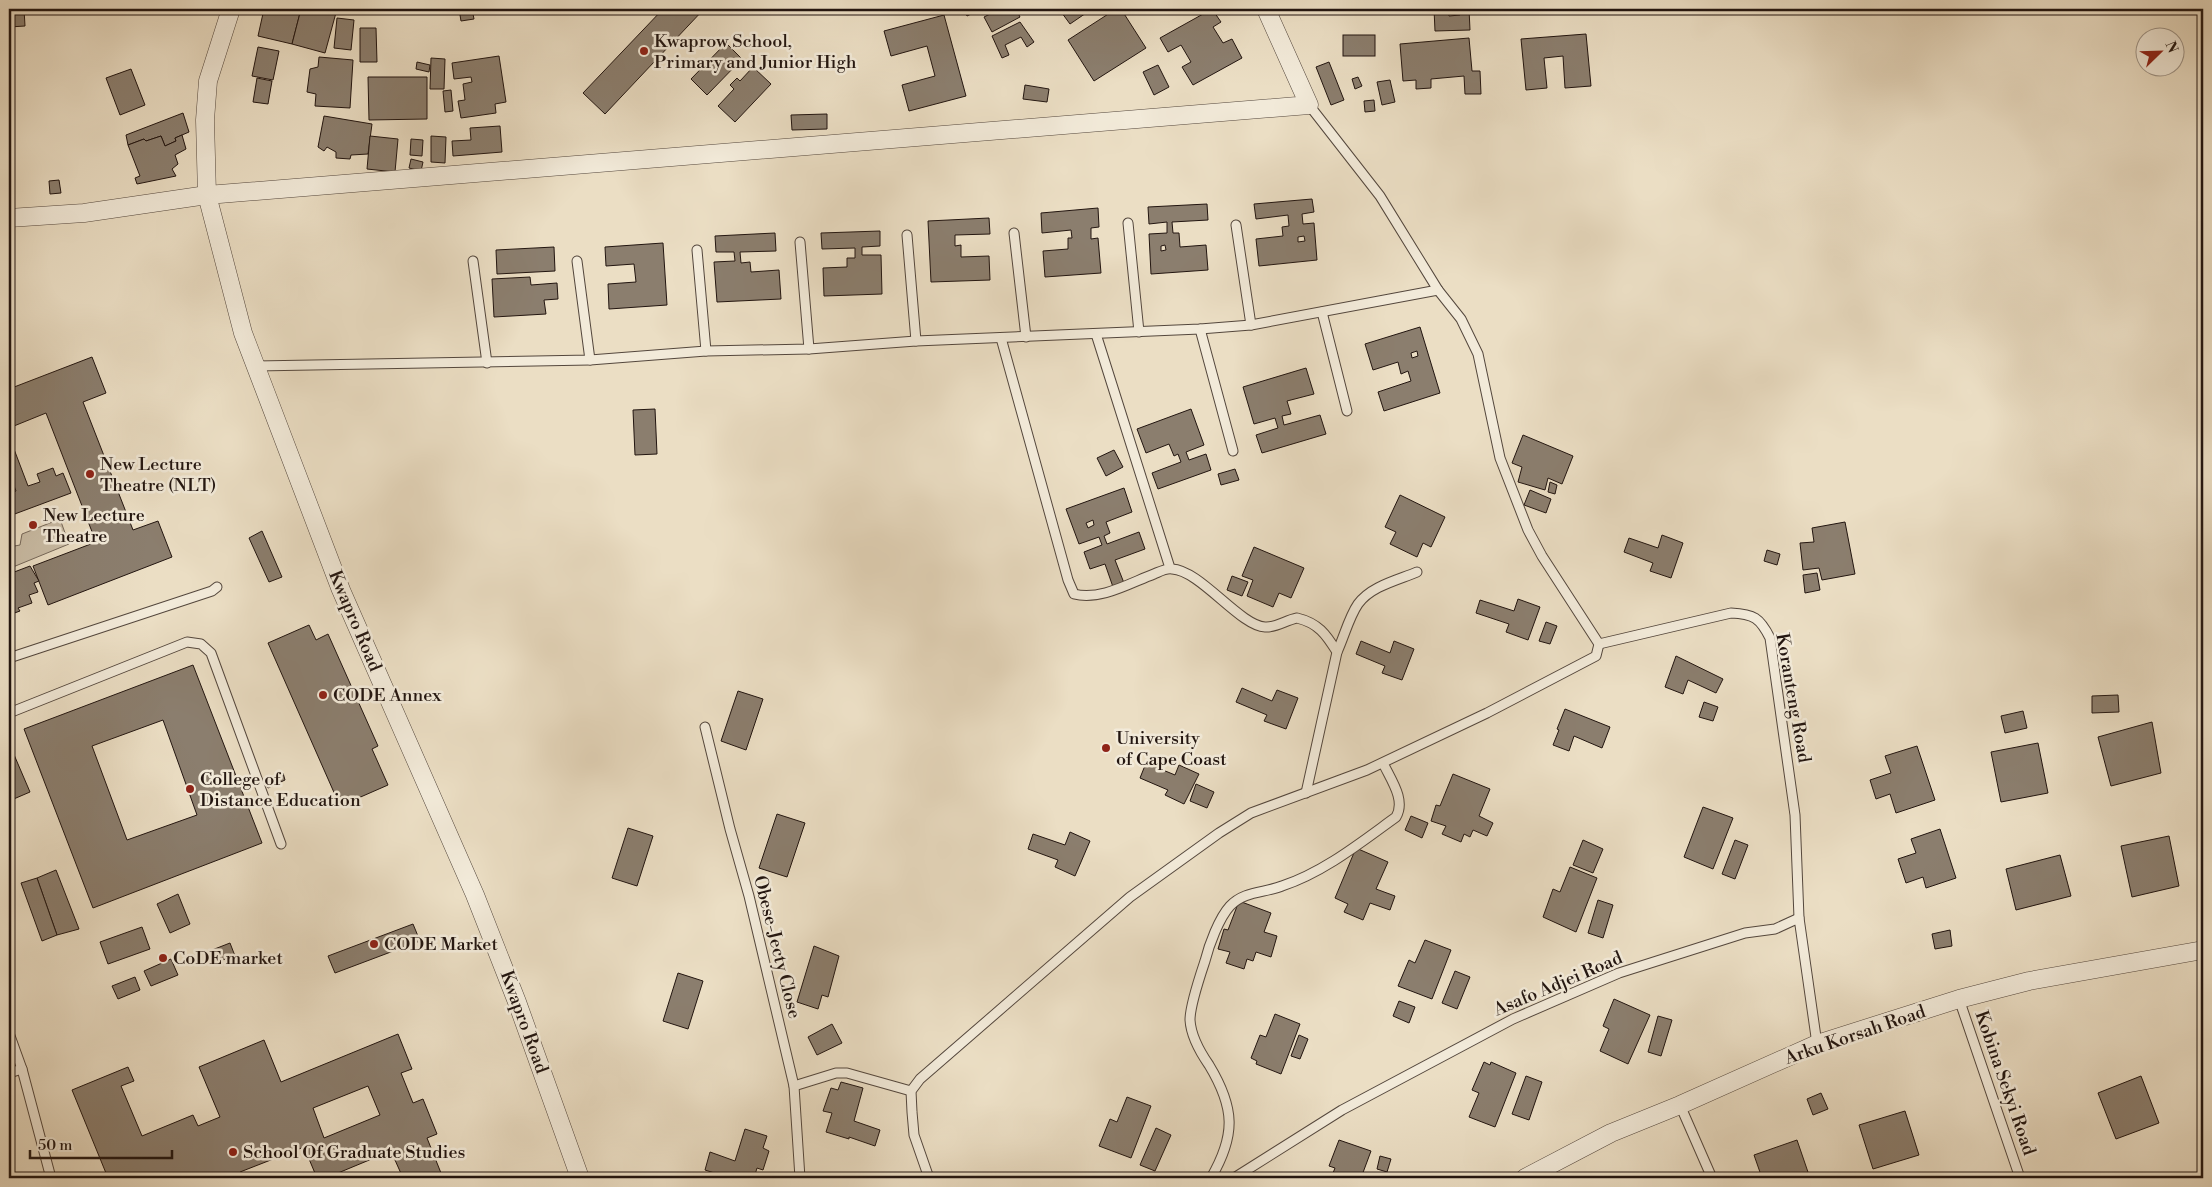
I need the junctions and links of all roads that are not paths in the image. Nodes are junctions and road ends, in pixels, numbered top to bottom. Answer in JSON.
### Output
{"nodes":[{"id":1,"x":231,"y":9,"type":"edge"},
{"id":2,"x":1266,"y":9,"type":"edge"},
{"id":3,"x":1309,"y":105,"type":"junction"},
{"id":4,"x":207,"y":195,"type":"junction"},
{"id":5,"x":9,"y":218,"type":"edge"},
{"id":6,"x":1128,"y":223,"type":"dead end"},
{"id":7,"x":1236,"y":225,"type":"dead end"},
{"id":8,"x":1014,"y":233,"type":"dead end"},
{"id":9,"x":907,"y":236,"type":"dead end"},
{"id":10,"x":800,"y":242,"type":"dead end"},
{"id":11,"x":697,"y":250,"type":"dead end"},
{"id":12,"x":473,"y":261,"type":"dead end"},
{"id":13,"x":578,"y":261,"type":"dead end"},
{"id":14,"x":1438,"y":290,"type":"junction"},
{"id":15,"x":1322,"y":312,"type":"junction"},
{"id":16,"x":1251,"y":325,"type":"junction"},
{"id":17,"x":1200,"y":329,"type":"junction"},
{"id":18,"x":1139,"y":332,"type":"junction"},
{"id":19,"x":1096,"y":334,"type":"junction"},
{"id":20,"x":1026,"y":337,"type":"junction"},
{"id":21,"x":1001,"y":338,"type":"junction"},
{"id":22,"x":916,"y":342,"type":"junction"},
{"id":23,"x":809,"y":349,"type":"junction"},
{"id":24,"x":706,"y":351,"type":"junction"},
{"id":25,"x":590,"y":360,"type":"junction"},
{"id":26,"x":487,"y":363,"type":"junction"},
{"id":27,"x":256,"y":366,"type":"junction"},
{"id":28,"x":1347,"y":411,"type":"dead end"},
{"id":29,"x":1233,"y":451,"type":"dead end"},
{"id":30,"x":1170,"y":568,"type":"junction"},
{"id":31,"x":1417,"y":572,"type":"dead end"},
{"id":32,"x":217,"y":587,"type":"dead end"},
{"id":33,"x":1599,"y":644,"type":"junction"},
{"id":34,"x":1337,"y":652,"type":"junction"},
{"id":35,"x":9,"y":658,"type":"edge"},
{"id":36,"x":9,"y":713,"type":"edge"},
{"id":37,"x":705,"y":727,"type":"dead end"},
{"id":38,"x":1383,"y":763,"type":"junction"},
{"id":39,"x":1306,"y":793,"type":"junction"},
{"id":40,"x":281,"y":844,"type":"dead end"},
{"id":41,"x":1799,"y":918,"type":"junction"},
{"id":42,"x":2203,"y":950,"type":"edge"},
{"id":43,"x":1959,"y":999,"type":"junction"},
{"id":44,"x":9,"y":1033,"type":"edge"},
{"id":45,"x":1817,"y":1044,"type":"junction"},
{"id":46,"x":22,"y":1068,"type":"junction"},
{"id":47,"x":9,"y":1073,"type":"edge"},
{"id":48,"x":794,"y":1086,"type":"junction"},
{"id":49,"x":911,"y":1091,"type":"junction"},
{"id":50,"x":1680,"y":1105,"type":"junction"},
{"id":51,"x":2203,"y":1169,"type":"edge"},
{"id":52,"x":51,"y":1178,"type":"edge"},
{"id":53,"x":580,"y":1178,"type":"edge"},
{"id":54,"x":800,"y":1178,"type":"edge"},
{"id":55,"x":929,"y":1178,"type":"edge"},
{"id":56,"x":1211,"y":1178,"type":"edge"},
{"id":57,"x":1234,"y":1178,"type":"edge"},
{"id":58,"x":1525,"y":1178,"type":"edge"},
{"id":59,"x":1712,"y":1178,"type":"edge"},
{"id":60,"x":2020,"y":1178,"type":"edge"},
{"id":61,"x":2203,"y":1178,"type":"edge"}],
"edges":[{"from":1,"to":4,"type":"street","name":"Kwapro Road"},
{"from":2,"to":3,"type":"street"},
{"from":3,"to":4,"type":"street"},
{"from":3,"to":14,"type":"lane"},
{"from":4,"to":5,"type":"street"},
{"from":4,"to":27,"type":"street","name":"Kwapro Road"},
{"from":6,"to":18,"type":"lane"},
{"from":7,"to":16,"type":"lane"},
{"from":8,"to":20,"type":"lane"},
{"from":9,"to":22,"type":"lane"},
{"from":10,"to":23,"type":"lane"},
{"from":11,"to":24,"type":"lane"},
{"from":12,"to":26,"type":"lane"},
{"from":13,"to":25,"type":"lane"},
{"from":14,"to":15,"type":"lane"},
{"from":14,"to":33,"type":"lane"},
{"from":15,"to":16,"type":"lane"},
{"from":15,"to":28,"type":"lane"},
{"from":16,"to":17,"type":"lane"},
{"from":17,"to":18,"type":"lane"},
{"from":17,"to":29,"type":"lane"},
{"from":18,"to":19,"type":"lane"},
{"from":19,"to":20,"type":"lane"},
{"from":19,"to":30,"type":"lane"},
{"from":20,"to":21,"type":"lane"},
{"from":21,"to":22,"type":"lane"},
{"from":21,"to":30,"type":"lane"},
{"from":22,"to":23,"type":"lane"},
{"from":23,"to":24,"type":"lane"},
{"from":24,"to":25,"type":"lane"},
{"from":25,"to":26,"type":"lane"},
{"from":26,"to":27,"type":"lane"},
{"from":27,"to":53,"type":"street","name":"Kwapro Road"},
{"from":30,"to":34,"type":"lane"},
{"from":31,"to":34,"type":"lane"},
{"from":32,"to":35,"type":"lane"},
{"from":33,"to":38,"type":"lane"},
{"from":33,"to":41,"type":"lane","name":"Koranteng Road"},
{"from":34,"to":39,"type":"lane"},
{"from":36,"to":40,"type":"lane"},
{"from":37,"to":48,"type":"lane","name":"Obese-Jecty Close"},
{"from":38,"to":39,"type":"lane"},
{"from":38,"to":56,"type":"lane"},
{"from":39,"to":49,"type":"lane"},
{"from":41,"to":45,"type":"lane"},
{"from":41,"to":57,"type":"lane","name":"Asafo Adjei Road"},
{"from":42,"to":43,"type":"street","name":"Arku Korsah Road"},
{"from":43,"to":45,"type":"street","name":"Arku Korsah Road"},
{"from":43,"to":60,"type":"lane","name":"Kobina Sekyi Road"},
{"from":44,"to":46,"type":"lane"},
{"from":45,"to":50,"type":"street","name":"Arku Korsah Road"},
{"from":46,"to":47,"type":"lane"},
{"from":46,"to":52,"type":"lane"},
{"from":48,"to":49,"type":"lane"},
{"from":48,"to":54,"type":"lane","name":"Obese-Jecty Close"},
{"from":49,"to":55,"type":"lane"},
{"from":50,"to":58,"type":"street","name":"Arku Korsah Road"},
{"from":50,"to":59,"type":"lane"},
{"from":51,"to":61,"type":"lane"}]}
